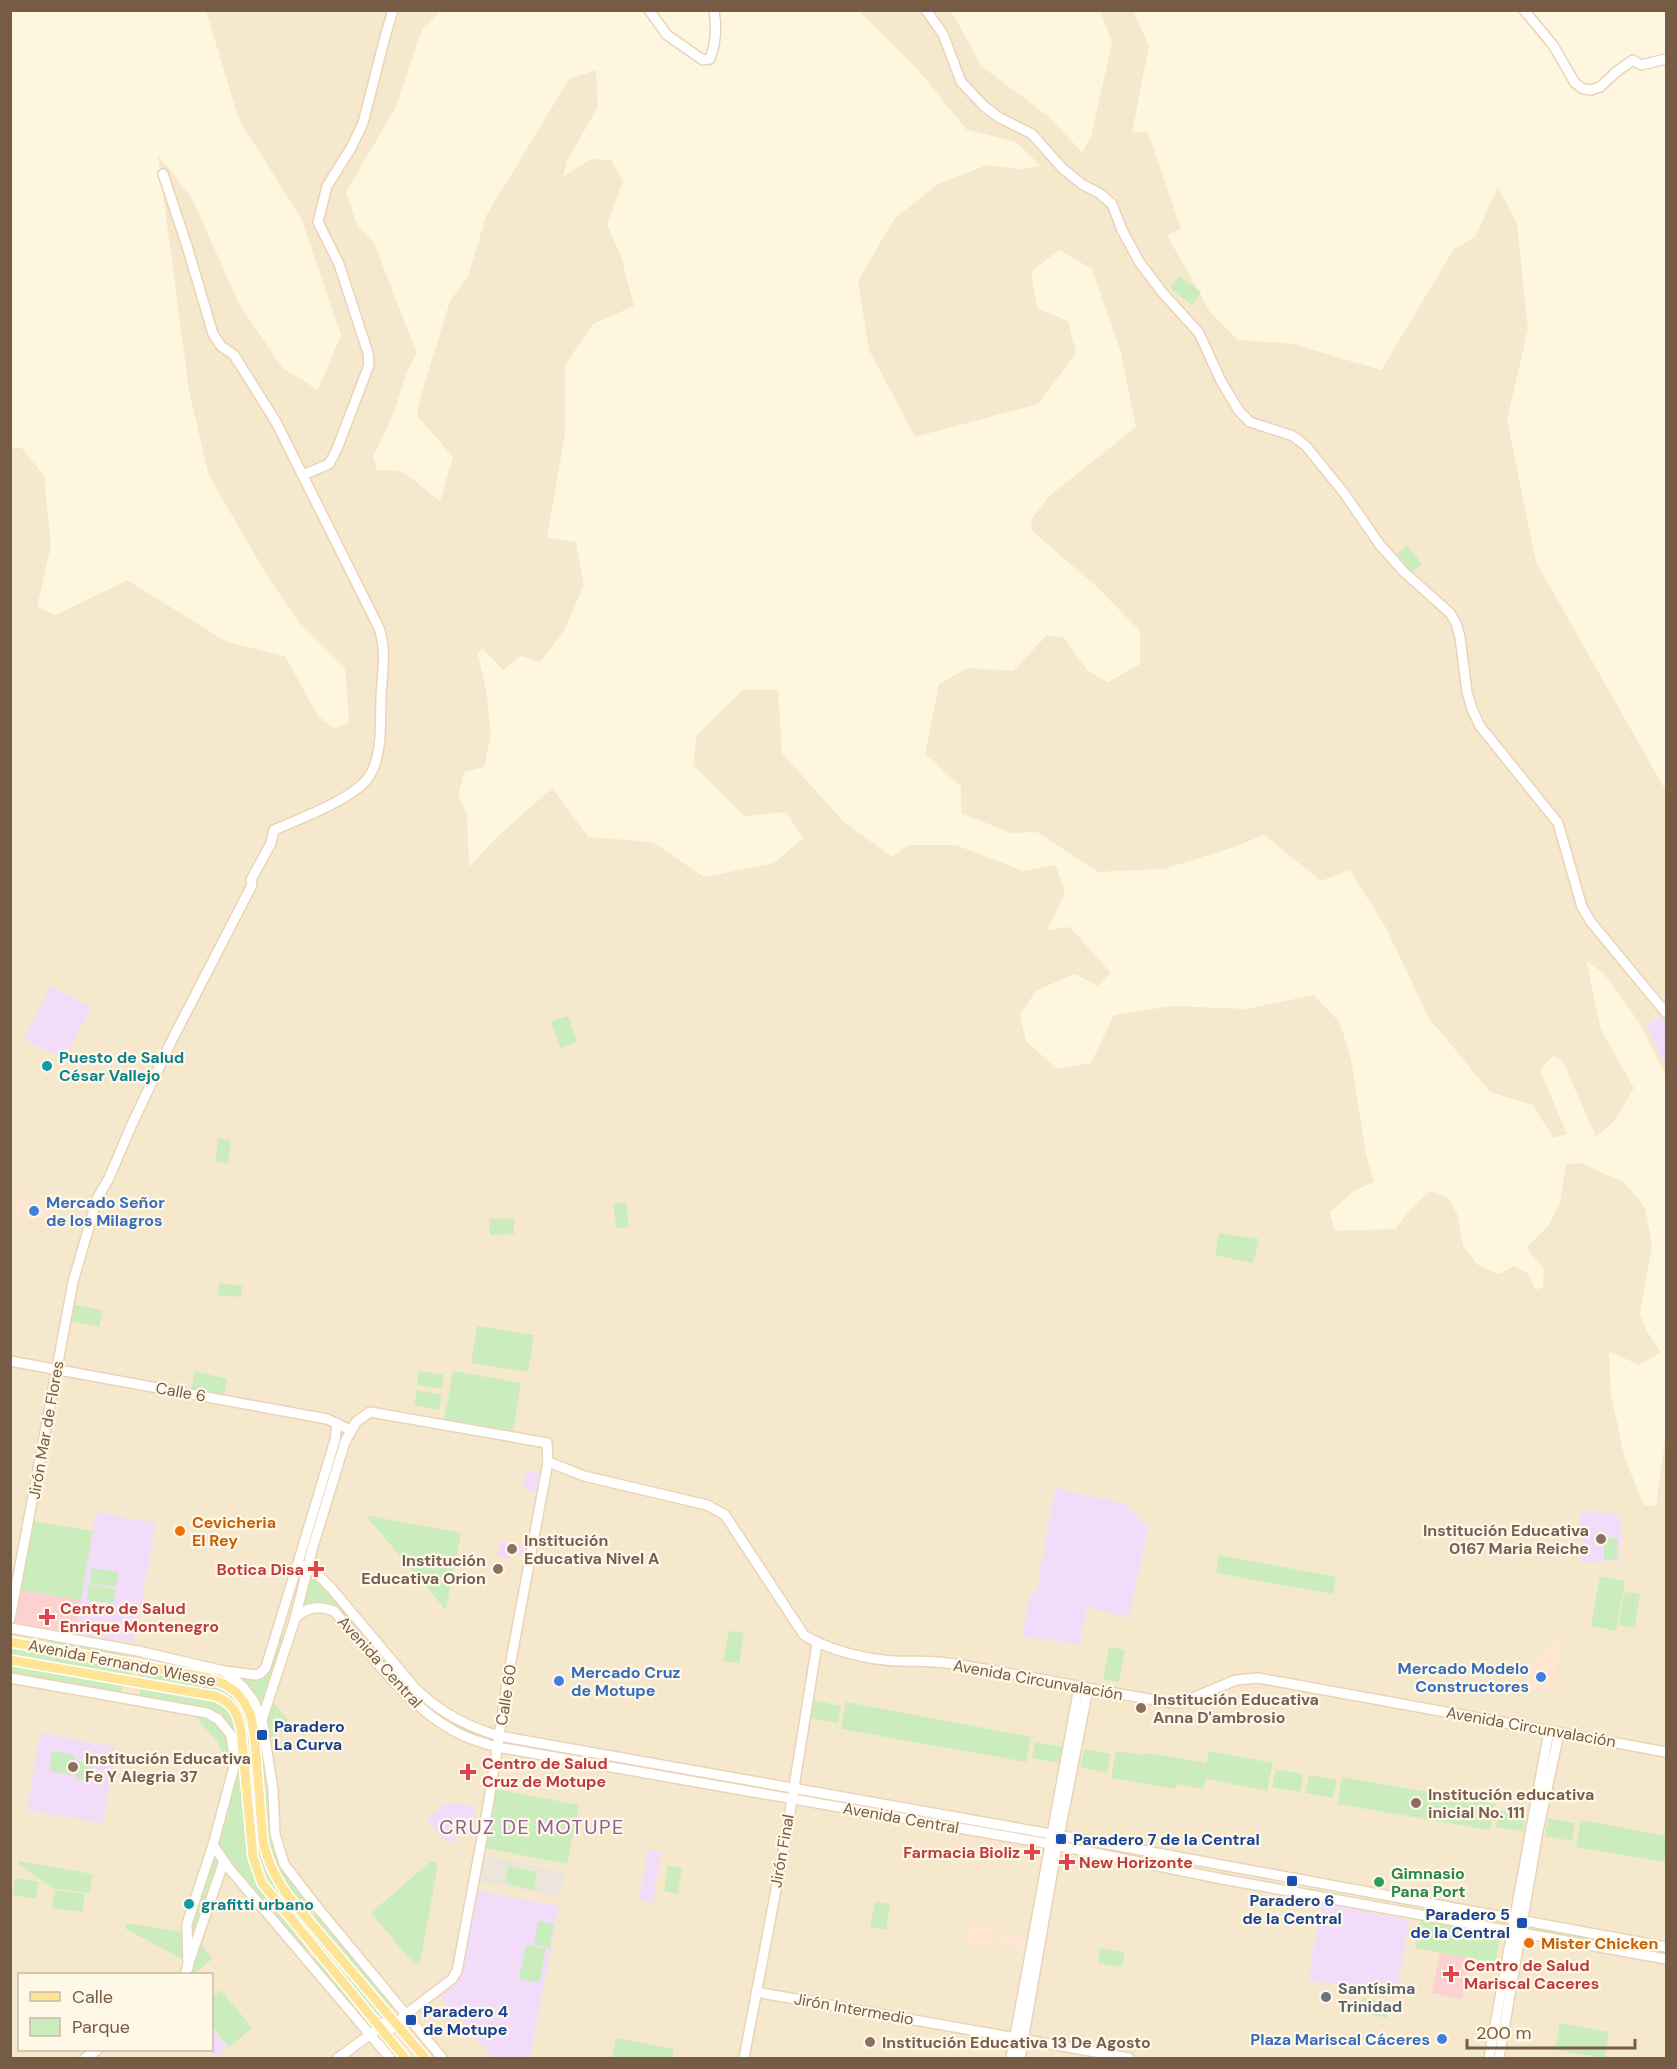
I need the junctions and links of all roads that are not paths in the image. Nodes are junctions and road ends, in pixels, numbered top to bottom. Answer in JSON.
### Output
{"nodes":[{"id":1,"x":393,"y":10,"type":"edge"},
{"id":2,"x":649,"y":10,"type":"edge"},
{"id":3,"x":714,"y":10,"type":"edge"},
{"id":4,"x":927,"y":10,"type":"edge"},
{"id":5,"x":1524,"y":10,"type":"edge"},
{"id":6,"x":1666,"y":59,"type":"edge"},
{"id":7,"x":163,"y":174,"type":"dead end"},
{"id":8,"x":303,"y":475,"type":"junction"},
{"id":9,"x":1666,"y":1013,"type":"edge"},
{"id":10,"x":10,"y":1361,"type":"edge"},
{"id":11,"x":56,"y":1369,"type":"junction"},
{"id":12,"x":337,"y":1423,"type":"junction"},
{"id":13,"x":350,"y":1430,"type":"junction"},
{"id":14,"x":548,"y":1462,"type":"junction"},
{"id":15,"x":297,"y":1566,"type":"junction"},
{"id":16,"x":309,"y":1566,"type":"junction"},
{"id":17,"x":10,"y":1619,"type":"edge"},
{"id":18,"x":295,"y":1619,"type":"junction"},
{"id":19,"x":10,"y":1628,"type":"edge"},
{"id":20,"x":804,"y":1635,"type":"junction"},
{"id":21,"x":10,"y":1642,"type":"edge"},
{"id":22,"x":818,"y":1644,"type":"junction"},
{"id":23,"x":10,"y":1660,"type":"edge"},
{"id":24,"x":814,"y":1661,"type":"junction"},
{"id":25,"x":225,"y":1671,"type":"junction"},
{"id":26,"x":10,"y":1678,"type":"edge"},
{"id":27,"x":1084,"y":1688,"type":"junction"},
{"id":28,"x":262,"y":1719,"type":"junction"},
{"id":29,"x":1554,"y":1732,"type":"junction"},
{"id":30,"x":500,"y":1736,"type":"junction"},
{"id":31,"x":255,"y":1741,"type":"junction"},
{"id":32,"x":497,"y":1747,"type":"junction"},
{"id":33,"x":1666,"y":1752,"type":"edge"},
{"id":34,"x":257,"y":1775,"type":"junction"},
{"id":35,"x":245,"y":1776,"type":"junction"},
{"id":36,"x":794,"y":1787,"type":"junction"},
{"id":37,"x":792,"y":1798,"type":"junction"},
{"id":38,"x":1055,"y":1835,"type":"junction"},
{"id":39,"x":213,"y":1845,"type":"junction"},
{"id":40,"x":1053,"y":1845,"type":"junction"},
{"id":41,"x":224,"y":1861,"type":"junction"},
{"id":42,"x":1519,"y":1921,"type":"junction"},
{"id":43,"x":1517,"y":1931,"type":"junction"},
{"id":44,"x":1666,"y":1947,"type":"edge"},
{"id":45,"x":1666,"y":1959,"type":"edge"},
{"id":46,"x":187,"y":1971,"type":"edge"},
{"id":47,"x":756,"y":1992,"type":"junction"},
{"id":48,"x":405,"y":2015,"type":"junction"},
{"id":49,"x":396,"y":2023,"type":"junction"},
{"id":50,"x":379,"y":2028,"type":"junction"},
{"id":51,"x":1499,"y":2030,"type":"junction"},
{"id":52,"x":369,"y":2034,"type":"junction"},
{"id":53,"x":1019,"y":2040,"type":"junction"},
{"id":54,"x":338,"y":2058,"type":"edge"},
{"id":55,"x":390,"y":2058,"type":"edge"},
{"id":56,"x":405,"y":2058,"type":"edge"},
{"id":57,"x":425,"y":2058,"type":"edge"},
{"id":58,"x":442,"y":2058,"type":"edge"},
{"id":59,"x":744,"y":2058,"type":"edge"},
{"id":60,"x":1011,"y":2058,"type":"edge"},
{"id":61,"x":1020,"y":2058,"type":"edge"},
{"id":62,"x":1129,"y":2058,"type":"edge"},
{"id":63,"x":1489,"y":2058,"type":"edge"},
{"id":64,"x":1499,"y":2058,"type":"edge"}],
"edges":[{"from":1,"to":8,"type":"street"},
{"from":2,"to":3,"type":"street"},
{"from":4,"to":9,"type":"street"},
{"from":5,"to":6,"type":"street"},
{"from":7,"to":8,"type":"street","name":"Jirón Mar de Flores"},
{"from":8,"to":11,"type":"street","name":"Jirón Mar de Flores"},
{"from":10,"to":11,"type":"street","name":"Calle 6"},
{"from":11,"to":12,"type":"street","name":"Calle 6"},
{"from":11,"to":17,"type":"street","name":"Jirón Mar de Flores"},
{"from":12,"to":13,"type":"street","name":"Calle 6"},
{"from":12,"to":15,"type":"street"},
{"from":13,"to":14,"type":"street","name":"Calle 60"},
{"from":13,"to":16,"type":"street"},
{"from":14,"to":20,"type":"street","name":"Avenida Circunvalación"},
{"from":14,"to":30,"type":"street","name":"Calle 60"},
{"from":15,"to":16,"type":"street"},
{"from":15,"to":25,"type":"street"},
{"from":16,"to":18,"type":"street"},
{"from":16,"to":30,"type":"street","name":"Avenida Central"},
{"from":18,"to":28,"type":"street"},
{"from":18,"to":32,"type":"street","name":"Avenida Central"},
{"from":19,"to":25,"type":"street","name":"Avenida Fernando Wiesse"},
{"from":20,"to":22,"type":"street","name":"Avenida Circunvalación"},
{"from":20,"to":24,"type":"street"},
{"from":21,"to":31,"type":"main road","name":"Avenida Fernando Wiesse"},
{"from":22,"to":24,"type":"street","name":"Jirón Final"},
{"from":22,"to":27,"type":"street","name":"Avenida Circunvalación"},
{"from":23,"to":35,"type":"main road","name":"Avenida Fernando Wiesse"},
{"from":24,"to":36,"type":"street","name":"Jirón Final"},
{"from":25,"to":28,"type":"street","name":"Avenida Fernando Wiesse"},
{"from":26,"to":39,"type":"street","name":"Avenida Fernando Wiesse"},
{"from":27,"to":29,"type":"street","name":"Avenida Circunvalación"},
{"from":27,"to":38,"type":"street"},
{"from":28,"to":31,"type":"street"},
{"from":28,"to":48,"type":"street","name":"Avenida Fernando Wiesse"},
{"from":29,"to":33,"type":"street","name":"Avenida Circunvalación"},
{"from":29,"to":42,"type":"street"},
{"from":30,"to":32,"type":"street","name":"Calle 60"},
{"from":30,"to":36,"type":"street","name":"Avenida Central"},
{"from":31,"to":34,"type":"main road","name":"Avenida Fernando Wiesse"},
{"from":32,"to":37,"type":"street","name":"Avenida Central"},
{"from":32,"to":48,"type":"street","name":"Calle 60"},
{"from":34,"to":35,"type":"main road"},
{"from":34,"to":49,"type":"main road","name":"Avenida Fernando Wiesse"},
{"from":35,"to":50,"type":"main road","name":"Avenida Fernando Wiesse"},
{"from":36,"to":37,"type":"street","name":"Jirón Final"},
{"from":36,"to":38,"type":"street","name":"Avenida Central"},
{"from":37,"to":40,"type":"street","name":"Avenida Central"},
{"from":37,"to":47,"type":"street","name":"Jirón Final"},
{"from":38,"to":40,"type":"street"},
{"from":38,"to":42,"type":"street","name":"Avenida Central"},
{"from":39,"to":41,"type":"street"},
{"from":39,"to":46,"type":"street","name":"Avenida Fernando Wiesse"},
{"from":40,"to":43,"type":"street","name":"Avenida Central"},
{"from":40,"to":53,"type":"street"},
{"from":41,"to":46,"type":"street"},
{"from":41,"to":52,"type":"street"},
{"from":42,"to":43,"type":"street"},
{"from":42,"to":44,"type":"street","name":"Avenida Central"},
{"from":43,"to":45,"type":"street","name":"Avenida Central"},
{"from":43,"to":51,"type":"street"},
{"from":47,"to":53,"type":"street","name":"Jirón Intermedio"},
{"from":47,"to":59,"type":"street","name":"Jirón Final"},
{"from":48,"to":49,"type":"street","name":"Calle 60"},
{"from":48,"to":58,"type":"street","name":"Avenida Fernando Wiesse"},
{"from":49,"to":50,"type":"street"},
{"from":49,"to":57,"type":"main road","name":"Avenida Fernando Wiesse"},
{"from":50,"to":52,"type":"street"},
{"from":50,"to":56,"type":"main road","name":"Avenida Fernando Wiesse"},
{"from":51,"to":63,"type":"street"},
{"from":51,"to":64,"type":"street"},
{"from":52,"to":54,"type":"street"},
{"from":52,"to":55,"type":"street"},
{"from":53,"to":60,"type":"street"},
{"from":53,"to":61,"type":"street"},
{"from":53,"to":62,"type":"street","name":"Jirón Intermedio"}]}
